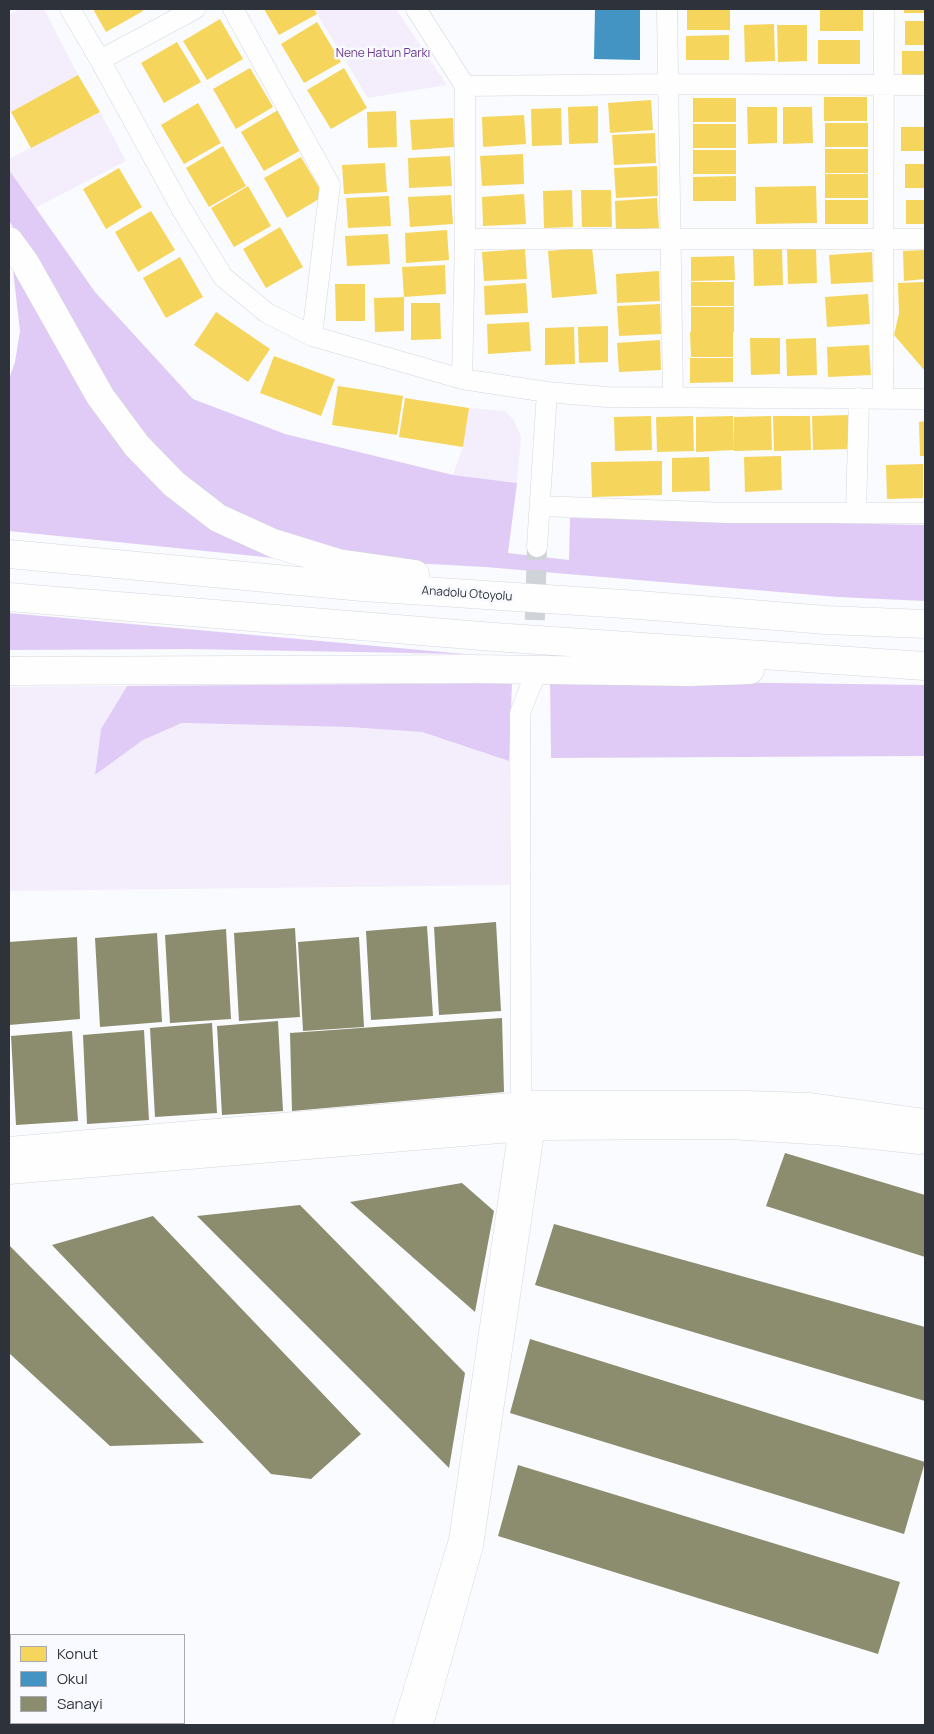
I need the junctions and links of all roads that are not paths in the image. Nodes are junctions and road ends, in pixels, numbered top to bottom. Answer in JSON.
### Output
{"nodes":[{"id":1,"x":70,"y":9,"type":"edge"},
{"id":2,"x":195,"y":9,"type":"edge"},
{"id":3,"x":234,"y":9,"type":"edge"},
{"id":4,"x":416,"y":9,"type":"edge"},
{"id":5,"x":667,"y":9,"type":"edge"},
{"id":6,"x":884,"y":9,"type":"edge"},
{"id":7,"x":100,"y":60,"type":"junction"},
{"id":8,"x":668,"y":84,"type":"junction"},
{"id":9,"x":925,"y":85,"type":"edge"},
{"id":10,"x":465,"y":86,"type":"junction"},
{"id":11,"x":884,"y":86,"type":"junction"},
{"id":12,"x":670,"y":238,"type":"junction"},
{"id":13,"x":884,"y":238,"type":"junction"},
{"id":14,"x":925,"y":238,"type":"edge"},
{"id":15,"x":465,"y":239,"type":"junction"},
{"id":16,"x":9,"y":241,"type":"edge"},
{"id":17,"x":312,"y":336,"type":"junction"},
{"id":18,"x":462,"y":379,"type":"junction"},
{"id":19,"x":547,"y":392,"type":"junction"},
{"id":20,"x":673,"y":397,"type":"junction"},
{"id":21,"x":859,"y":398,"type":"junction"},
{"id":22,"x":883,"y":398,"type":"junction"},
{"id":23,"x":925,"y":399,"type":"edge"},
{"id":24,"x":540,"y":506,"type":"junction"},
{"id":25,"x":856,"y":513,"type":"junction"},
{"id":26,"x":925,"y":513,"type":"edge"},
{"id":27,"x":537,"y":547,"type":"tunnel mouth"},
{"id":28,"x":9,"y":554,"type":"edge"},
{"id":29,"x":9,"y":597,"type":"edge"},
{"id":30,"x":639,"y":605,"type":"junction"},
{"id":31,"x":925,"y":624,"type":"edge"},
{"id":32,"x":921,"y":666,"type":"edge"},
{"id":33,"x":9,"y":671,"type":"edge"},
{"id":34,"x":528,"y":1116,"type":"junction"},
{"id":35,"x":925,"y":1123,"type":"edge"},
{"id":36,"x":925,"y":1141,"type":"edge"},
{"id":37,"x":9,"y":1151,"type":"edge"},
{"id":38,"x":9,"y":1170,"type":"edge"},
{"id":39,"x":403,"y":1725,"type":"edge"},
{"id":40,"x":423,"y":1725,"type":"edge"}],
"edges":[{"from":1,"to":7,"type":"street"},
{"from":2,"to":7,"type":"street"},
{"from":3,"to":17,"type":"street"},
{"from":4,"to":10,"type":"street"},
{"from":5,"to":8,"type":"street"},
{"from":6,"to":11,"type":"street"},
{"from":7,"to":17,"type":"street"},
{"from":8,"to":10,"type":"street"},
{"from":8,"to":11,"type":"street"},
{"from":8,"to":12,"type":"street"},
{"from":9,"to":11,"type":"street"},
{"from":10,"to":15,"type":"street"},
{"from":11,"to":13,"type":"street"},
{"from":12,"to":13,"type":"street"},
{"from":12,"to":15,"type":"street"},
{"from":12,"to":20,"type":"street"},
{"from":13,"to":14,"type":"street"},
{"from":13,"to":22,"type":"street"},
{"from":15,"to":18,"type":"street"},
{"from":16,"to":30,"type":"main road"},
{"from":17,"to":18,"type":"street"},
{"from":18,"to":19,"type":"street"},
{"from":19,"to":20,"type":"street"},
{"from":19,"to":24,"type":"street"},
{"from":20,"to":21,"type":"street"},
{"from":21,"to":22,"type":"street"},
{"from":21,"to":25,"type":"street"},
{"from":22,"to":23,"type":"street"},
{"from":24,"to":25,"type":"street"},
{"from":24,"to":27,"type":"street"},
{"from":25,"to":26,"type":"street"},
{"from":28,"to":30,"type":"main road","name":"Anadolu Otoyolu"},
{"from":29,"to":32,"type":"main road"},
{"from":30,"to":31,"type":"main road","name":"Anadolu Otoyolu"},
{"from":32,"to":33,"type":"main road"},
{"from":34,"to":34,"type":"street"},
{"from":34,"to":35,"type":"main road"},
{"from":34,"to":36,"type":"main road"},
{"from":34,"to":37,"type":"main road"},
{"from":34,"to":38,"type":"main road"},
{"from":34,"to":39,"type":"street"},
{"from":34,"to":40,"type":"street"}]}
